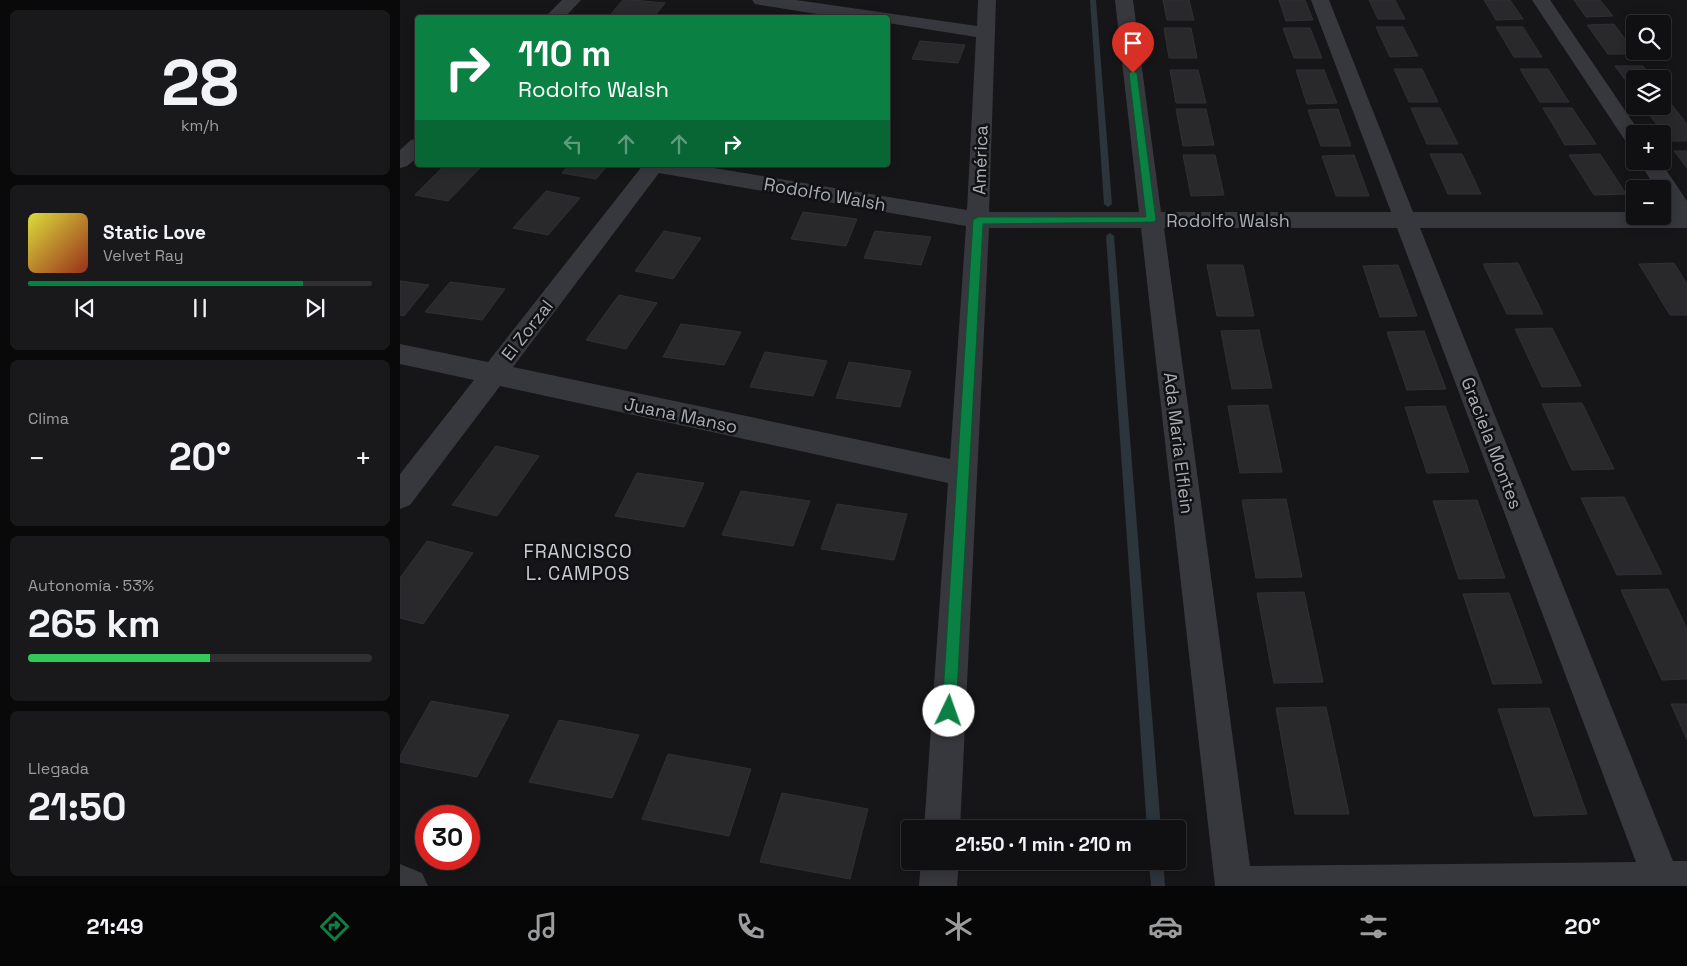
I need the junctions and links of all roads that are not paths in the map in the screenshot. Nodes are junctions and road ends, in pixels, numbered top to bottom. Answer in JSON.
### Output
{"nodes":[{"id":1,"x":572,"y":0,"type":"edge"},
{"id":2,"x":761,"y":0,"type":"edge"},
{"id":3,"x":987,"y":0,"type":"edge"},
{"id":4,"x":1124,"y":0,"type":"edge"},
{"id":5,"x":1320,"y":0,"type":"edge"},
{"id":6,"x":1541,"y":0,"type":"edge"},
{"id":7,"x":779,"y":3,"type":"junction"},
{"id":8,"x":556,"y":15,"type":"edge"},
{"id":9,"x":770,"y":15,"type":"edge"},
{"id":10,"x":861,"y":15,"type":"edge"},
{"id":11,"x":890,"y":18,"type":"edge"},
{"id":12,"x":985,"y":33,"type":"junction"},
{"id":13,"x":1626,"y":127,"type":"edge"},
{"id":14,"x":415,"y":148,"type":"edge"},
{"id":15,"x":400,"y":161,"type":"edge"},
{"id":16,"x":652,"y":167,"type":"edge"},
{"id":17,"x":666,"y":167,"type":"edge"},
{"id":18,"x":1655,"y":170,"type":"edge"},
{"id":19,"x":1687,"y":219,"type":"edge"},
{"id":20,"x":978,"y":220,"type":"junction"},
{"id":21,"x":1151,"y":220,"type":"junction"},
{"id":22,"x":1406,"y":220,"type":"junction"},
{"id":23,"x":400,"y":354,"type":"edge"},
{"id":24,"x":493,"y":375,"type":"junction"},
{"id":25,"x":963,"y":474,"type":"junction"},
{"id":26,"x":400,"y":496,"type":"edge"},
{"id":27,"x":943,"y":820,"type":"edge"},
{"id":28,"x":939,"y":870,"type":"edge"},
{"id":29,"x":1671,"y":882,"type":"edge"},
{"id":30,"x":400,"y":883,"type":"edge"},
{"id":31,"x":409,"y":886,"type":"edge"},
{"id":32,"x":938,"y":886,"type":"edge"},
{"id":33,"x":1234,"y":886,"type":"edge"}],
"edges":[{"from":1,"to":8,"type":"street"},
{"from":2,"to":7,"type":"street"},
{"from":3,"to":12,"type":"street","name":"América"},
{"from":4,"to":21,"type":"street","name":"Ada Maria Elflein"},
{"from":5,"to":22,"type":"street","name":"Graciela Montes"},
{"from":6,"to":13,"type":"street"},
{"from":7,"to":9,"type":"street"},
{"from":7,"to":10,"type":"street"},
{"from":11,"to":12,"type":"street"},
{"from":12,"to":20,"type":"street","name":"América"},
{"from":14,"to":15,"type":"street"},
{"from":16,"to":24,"type":"street","name":"El Zorzal"},
{"from":17,"to":20,"type":"street","name":"Rodolfo Walsh"},
{"from":18,"to":19,"type":"street"},
{"from":19,"to":22,"type":"street","name":"Rodolfo Walsh"},
{"from":20,"to":21,"type":"street","name":"Rodolfo Walsh"},
{"from":20,"to":25,"type":"street","name":"América"},
{"from":21,"to":22,"type":"street","name":"Rodolfo Walsh"},
{"from":21,"to":33,"type":"street","name":"Ada Maria Elflein"},
{"from":22,"to":29,"type":"street","name":"Graciela Montes"},
{"from":23,"to":24,"type":"street","name":"Juana Manso"},
{"from":24,"to":25,"type":"street","name":"Juana Manso"},
{"from":24,"to":26,"type":"street","name":"El Zorzal"},
{"from":25,"to":27,"type":"street","name":"América"},
{"from":28,"to":32,"type":"street"},
{"from":29,"to":33,"type":"street"},
{"from":30,"to":31,"type":"street"}]}
